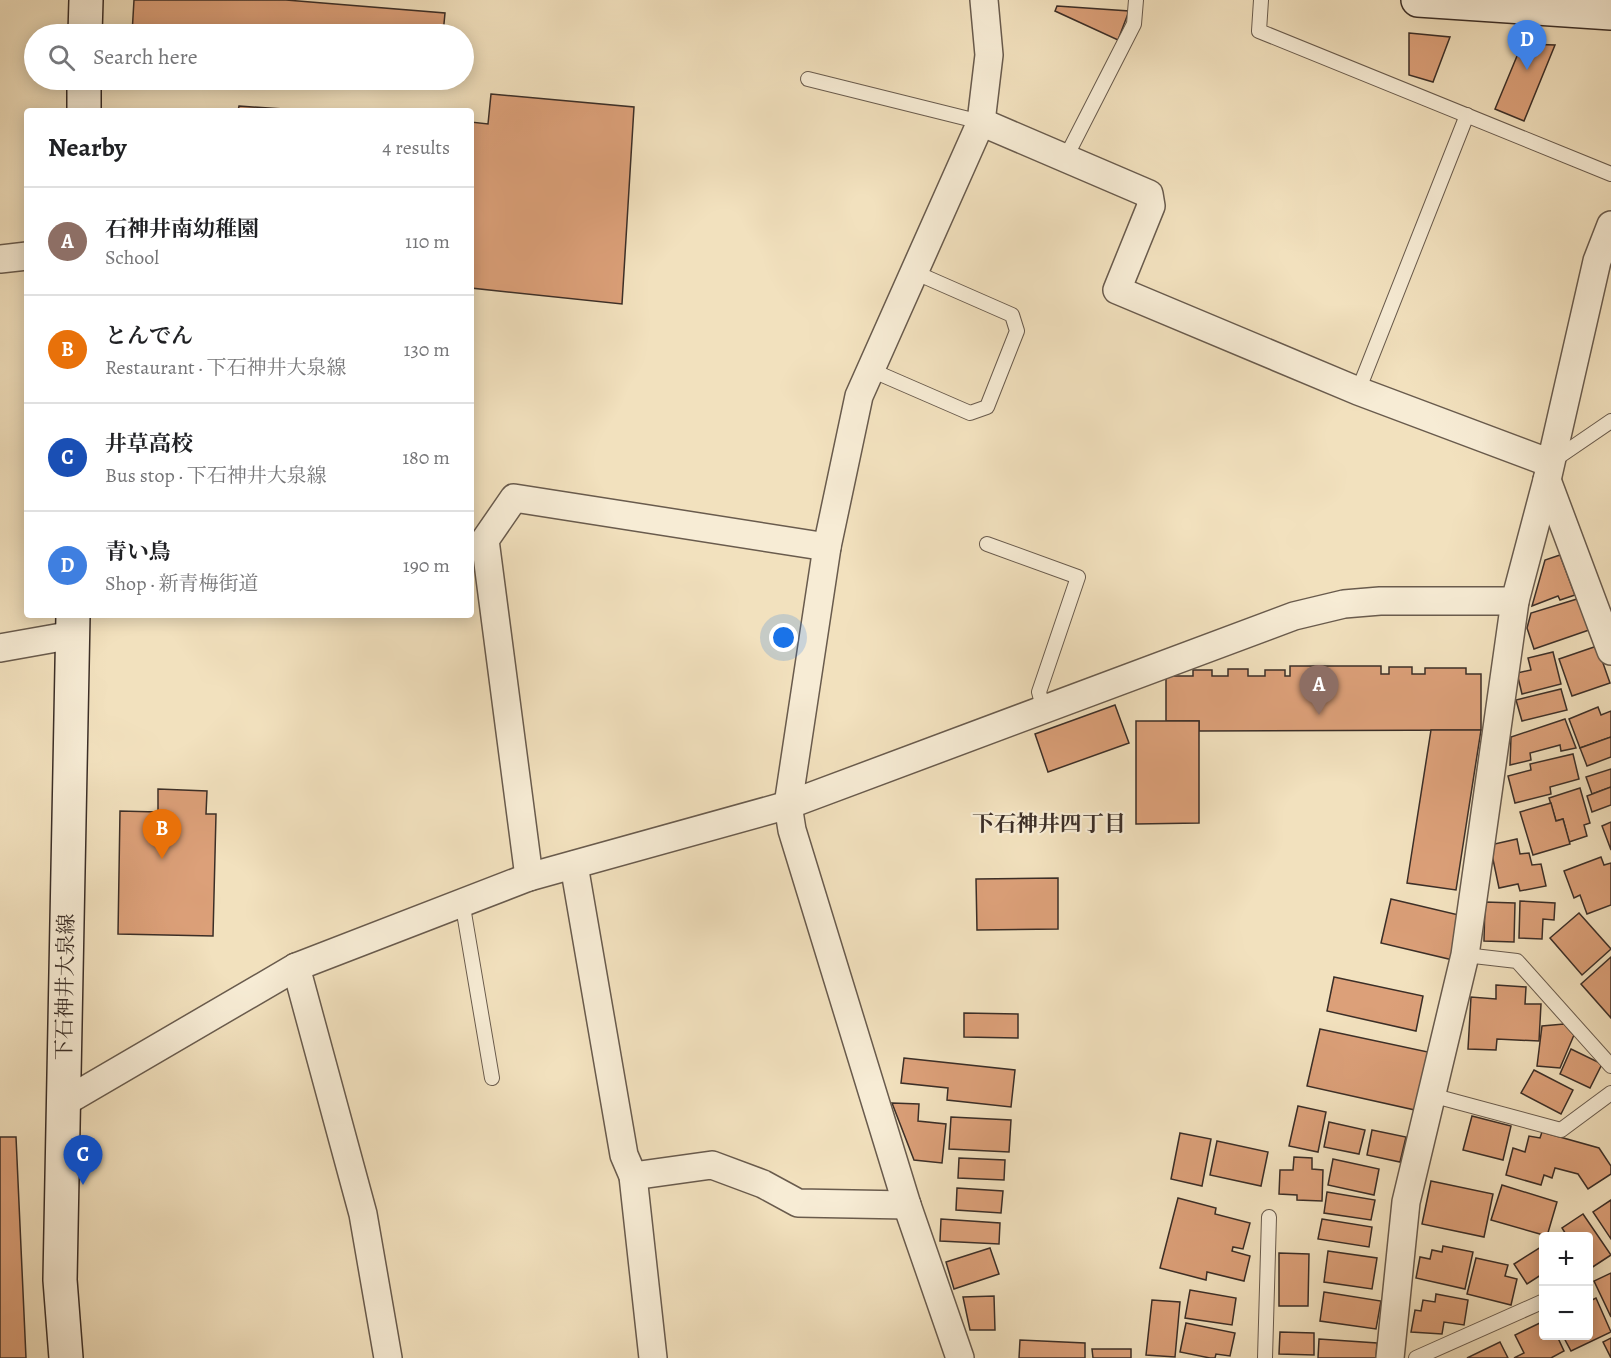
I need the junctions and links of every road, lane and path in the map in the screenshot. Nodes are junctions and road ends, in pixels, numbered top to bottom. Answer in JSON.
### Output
{"nodes":[{"id":1,"x":86,"y":0,"type":"edge"},
{"id":2,"x":984,"y":0,"type":"edge"},
{"id":3,"x":1136,"y":0,"type":"edge"},
{"id":4,"x":1261,"y":0,"type":"edge"},
{"id":5,"x":1418,"y":0,"type":"edge"},
{"id":6,"x":1611,"y":13,"type":"edge"},
{"id":7,"x":85,"y":24,"type":"edge"},
{"id":8,"x":808,"y":79,"type":"dead end"},
{"id":9,"x":84,"y":90,"type":"edge"},
{"id":10,"x":84,"y":108,"type":"edge"},
{"id":11,"x":1467,"y":115,"type":"junction"},
{"id":12,"x":981,"y":122,"type":"junction"},
{"id":13,"x":1066,"y":157,"type":"junction"},
{"id":14,"x":1611,"y":174,"type":"edge"},
{"id":15,"x":1611,"y":225,"type":"edge"},
{"id":16,"x":24,"y":256,"type":"edge"},
{"id":17,"x":0,"y":259,"type":"edge"},
{"id":18,"x":914,"y":272,"type":"junction"},
{"id":19,"x":871,"y":370,"type":"junction"},
{"id":20,"x":1358,"y":391,"type":"junction"},
{"id":21,"x":1611,"y":421,"type":"edge"},
{"id":22,"x":1548,"y":472,"type":"junction"},
{"id":23,"x":478,"y":539,"type":"edge"},
{"id":24,"x":987,"y":543,"type":"dead end"},
{"id":25,"x":827,"y":547,"type":"junction"},
{"id":26,"x":1515,"y":601,"type":"junction"},
{"id":27,"x":1605,"y":618,"type":"edge"},
{"id":28,"x":73,"y":625,"type":"edge"},
{"id":29,"x":0,"y":648,"type":"edge"},
{"id":30,"x":1611,"y":651,"type":"edge"},
{"id":31,"x":1044,"y":711,"type":"junction"},
{"id":32,"x":788,"y":806,"type":"junction"},
{"id":33,"x":574,"y":865,"type":"junction"},
{"id":34,"x":529,"y":877,"type":"junction"},
{"id":35,"x":462,"y":901,"type":"junction"},
{"id":36,"x":1465,"y":955,"type":"junction"},
{"id":37,"x":296,"y":967,"type":"junction"},
{"id":38,"x":1611,"y":1066,"type":"edge"},
{"id":39,"x":492,"y":1078,"type":"dead end"},
{"id":40,"x":1611,"y":1093,"type":"edge"},
{"id":41,"x":1431,"y":1095,"type":"junction"},
{"id":42,"x":63,"y":1103,"type":"junction"},
{"id":43,"x":633,"y":1176,"type":"junction"},
{"id":44,"x":907,"y":1205,"type":"junction"},
{"id":45,"x":1269,"y":1217,"type":"dead end"},
{"id":46,"x":1539,"y":1303,"type":"edge"},
{"id":47,"x":66,"y":1358,"type":"edge"},
{"id":48,"x":388,"y":1358,"type":"edge"},
{"id":49,"x":653,"y":1358,"type":"edge"},
{"id":50,"x":960,"y":1358,"type":"edge"},
{"id":51,"x":1265,"y":1358,"type":"edge"},
{"id":52,"x":1390,"y":1358,"type":"edge"},
{"id":53,"x":1416,"y":1358,"type":"edge"}],
"edges":[{"from":1,"to":7,"type":"main road"},
{"from":2,"to":12,"type":"street"},
{"from":3,"to":13,"type":"lane"},
{"from":4,"to":11,"type":"lane"},
{"from":5,"to":6,"type":"main road"},
{"from":8,"to":12,"type":"lane"},
{"from":9,"to":10,"type":"main road"},
{"from":11,"to":14,"type":"lane"},
{"from":11,"to":20,"type":"lane"},
{"from":12,"to":13,"type":"street"},
{"from":12,"to":18,"type":"street"},
{"from":13,"to":20,"type":"street"},
{"from":15,"to":22,"type":"street"},
{"from":16,"to":17,"type":"street"},
{"from":18,"to":19,"type":"street"},
{"from":18,"to":19,"type":"lane"},
{"from":19,"to":25,"type":"street"},
{"from":20,"to":22,"type":"street"},
{"from":21,"to":22,"type":"lane"},
{"from":22,"to":26,"type":"street"},
{"from":22,"to":27,"type":"street"},
{"from":23,"to":25,"type":"street"},
{"from":23,"to":34,"type":"street"},
{"from":24,"to":31,"type":"lane"},
{"from":25,"to":32,"type":"street"},
{"from":26,"to":31,"type":"street"},
{"from":26,"to":36,"type":"street"},
{"from":27,"to":30,"type":"street"},
{"from":28,"to":29,"type":"street"},
{"from":28,"to":42,"type":"main road","name":"下石神井大泉線"},
{"from":31,"to":32,"type":"street"},
{"from":32,"to":33,"type":"street"},
{"from":32,"to":44,"type":"street"},
{"from":33,"to":34,"type":"street"},
{"from":33,"to":43,"type":"street"},
{"from":34,"to":35,"type":"street"},
{"from":35,"to":37,"type":"street"},
{"from":35,"to":39,"type":"lane"},
{"from":36,"to":38,"type":"lane"},
{"from":36,"to":41,"type":"street"},
{"from":37,"to":42,"type":"street"},
{"from":37,"to":48,"type":"street"},
{"from":40,"to":41,"type":"lane"},
{"from":41,"to":52,"type":"street"},
{"from":42,"to":47,"type":"main road","name":"下石神井大泉線"},
{"from":43,"to":44,"type":"street"},
{"from":43,"to":49,"type":"street"},
{"from":44,"to":50,"type":"street"},
{"from":45,"to":51,"type":"lane"},
{"from":46,"to":53,"type":"lane"}]}
